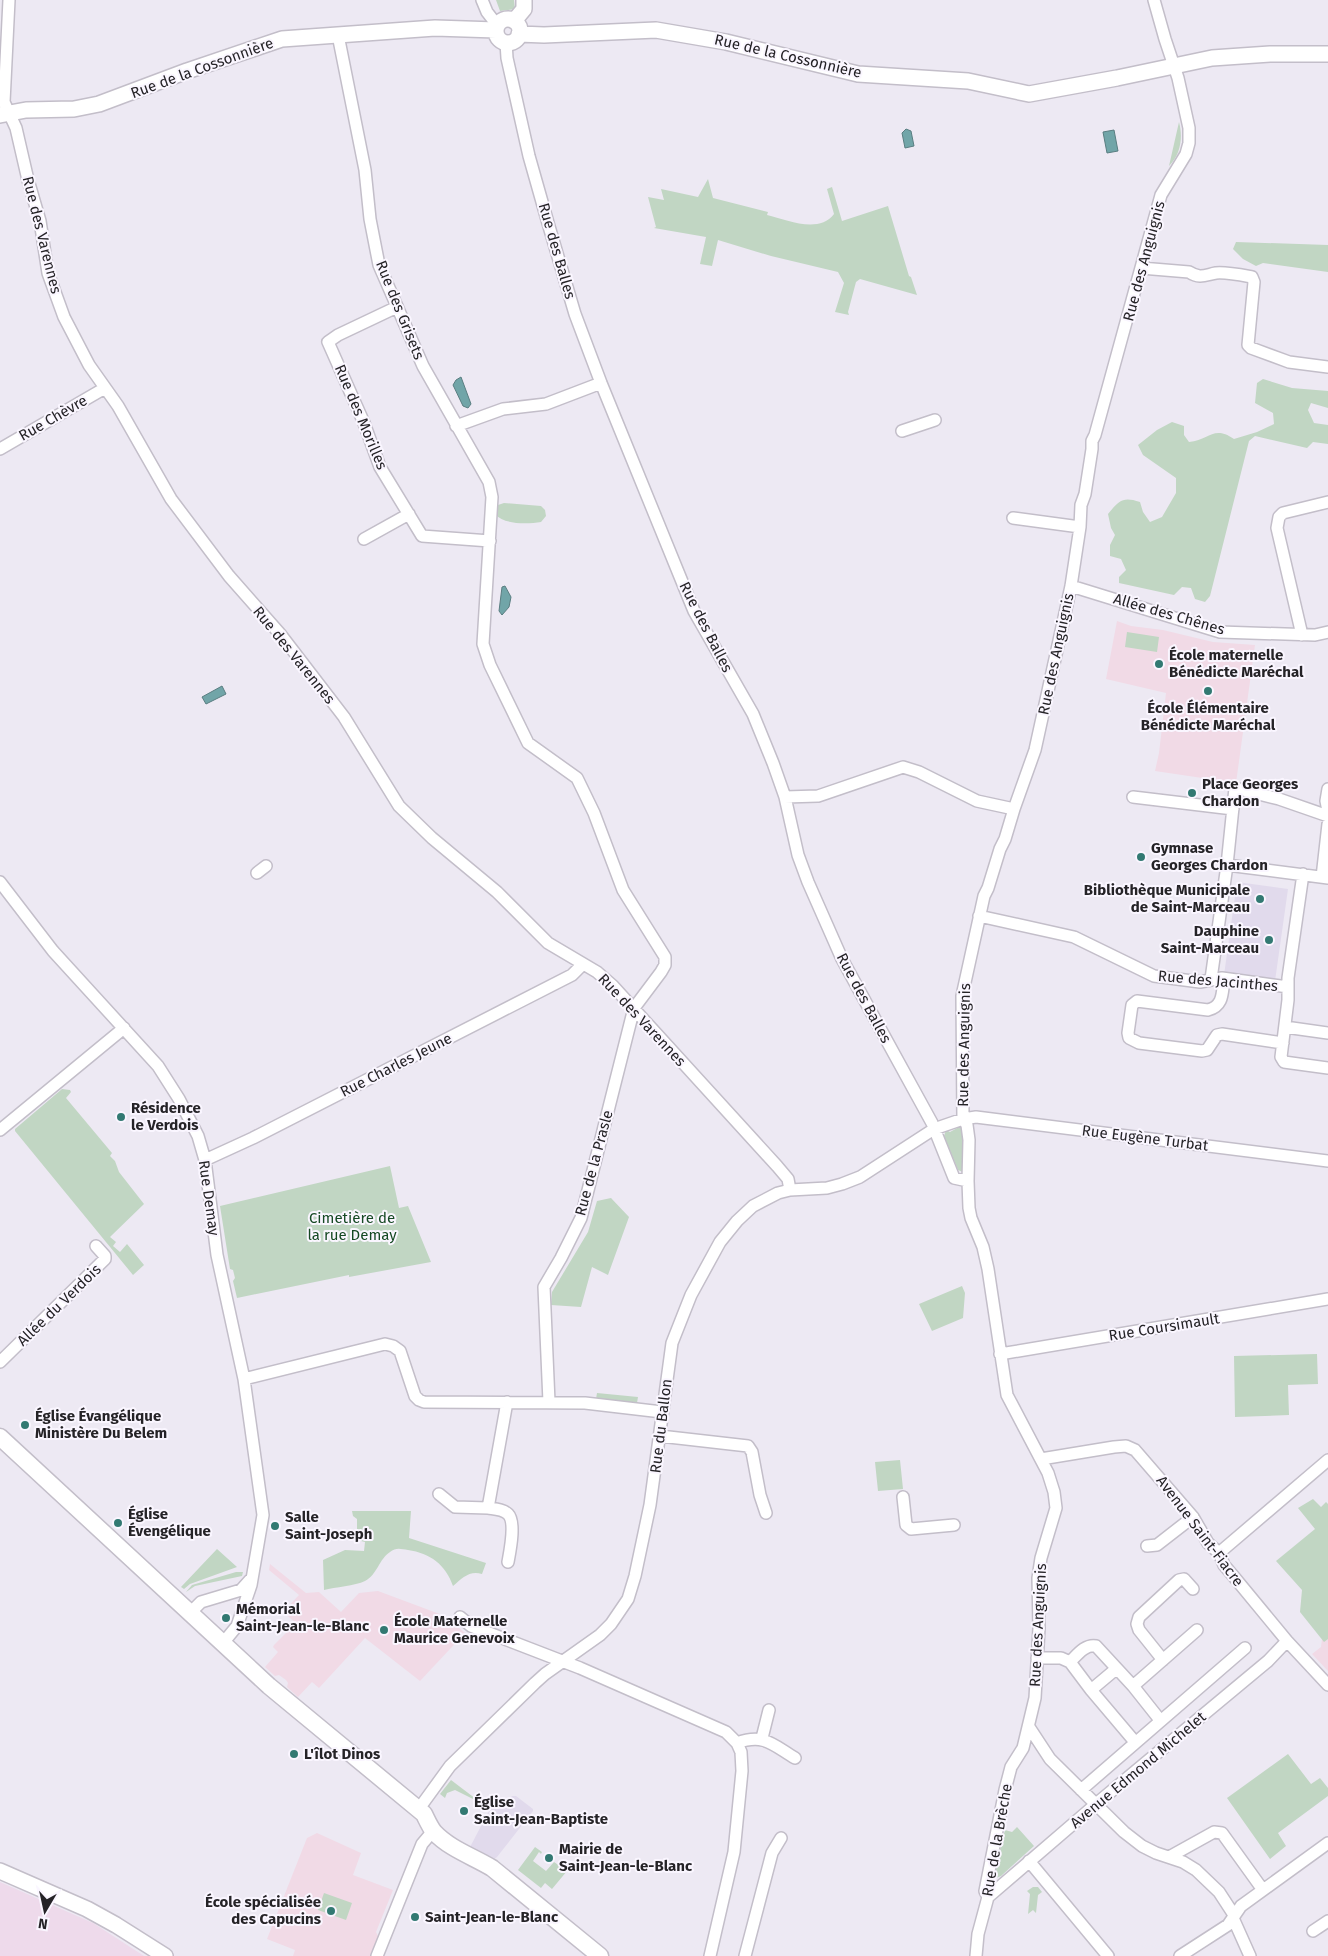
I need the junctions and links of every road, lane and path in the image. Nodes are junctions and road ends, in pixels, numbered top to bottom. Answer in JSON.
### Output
{"nodes":[{"id":1,"x":9,"y":0,"type":"edge"},
{"id":2,"x":482,"y":0,"type":"edge"},
{"id":3,"x":524,"y":0,"type":"edge"},
{"id":4,"x":1154,"y":0,"type":"edge"},
{"id":5,"x":517,"y":27,"type":"junction"},
{"id":6,"x":500,"y":32,"type":"junction"},
{"id":7,"x":338,"y":35,"type":"junction"},
{"id":8,"x":1326,"y":53,"type":"edge"},
{"id":9,"x":1174,"y":66,"type":"junction"},
{"id":10,"x":4,"y":114,"type":"edge"},
{"id":11,"x":1141,"y":268,"type":"junction"},
{"id":12,"x":397,"y":307,"type":"junction"},
{"id":13,"x":1328,"y":367,"type":"edge"},
{"id":14,"x":601,"y":383,"type":"junction"},
{"id":15,"x":105,"y":388,"type":"junction"},
{"id":16,"x":935,"y":420,"type":"dead end"},
{"id":17,"x":456,"y":426,"type":"junction"},
{"id":18,"x":902,"y":431,"type":"dead end"},
{"id":19,"x":0,"y":448,"type":"edge"},
{"id":20,"x":1328,"y":502,"type":"edge"},
{"id":21,"x":409,"y":514,"type":"junction"},
{"id":22,"x":1013,"y":518,"type":"dead end"},
{"id":23,"x":1080,"y":527,"type":"junction"},
{"id":24,"x":364,"y":539,"type":"dead end"},
{"id":25,"x":490,"y":541,"type":"junction"},
{"id":26,"x":1071,"y":586,"type":"junction"},
{"id":27,"x":1328,"y":632,"type":"edge"},
{"id":28,"x":1302,"y":635,"type":"junction"},
{"id":29,"x":1328,"y":789,"type":"edge"},
{"id":30,"x":784,"y":797,"type":"junction"},
{"id":31,"x":1133,"y":797,"type":"dead end"},
{"id":32,"x":1014,"y":809,"type":"junction"},
{"id":33,"x":1232,"y":809,"type":"junction"},
{"id":34,"x":1328,"y":811,"type":"edge"},
{"id":35,"x":1328,"y":816,"type":"edge"},
{"id":36,"x":1328,"y":824,"type":"edge"},
{"id":37,"x":1327,"y":840,"type":"edge"},
{"id":38,"x":1227,"y":865,"type":"junction"},
{"id":39,"x":1303,"y":874,"type":"junction"},
{"id":40,"x":1325,"y":877,"type":"edge"},
{"id":41,"x":0,"y":882,"type":"edge"},
{"id":42,"x":979,"y":916,"type":"junction"},
{"id":43,"x":583,"y":964,"type":"junction"},
{"id":44,"x":1211,"y":979,"type":"junction"},
{"id":45,"x":1224,"y":979,"type":"junction"},
{"id":46,"x":1288,"y":987,"type":"junction"},
{"id":47,"x":634,"y":1008,"type":"junction"},
{"id":48,"x":1285,"y":1027,"type":"junction"},
{"id":49,"x":124,"y":1028,"type":"junction"},
{"id":50,"x":1328,"y":1033,"type":"edge"},
{"id":51,"x":1283,"y":1043,"type":"junction"},
{"id":52,"x":1328,"y":1068,"type":"edge"},
{"id":53,"x":963,"y":1119,"type":"junction"},
{"id":54,"x":934,"y":1129,"type":"junction"},
{"id":55,"x":0,"y":1130,"type":"edge"},
{"id":56,"x":205,"y":1160,"type":"junction"},
{"id":57,"x":1328,"y":1161,"type":"edge"},
{"id":58,"x":968,"y":1181,"type":"junction"},
{"id":59,"x":790,"y":1190,"type":"junction"},
{"id":60,"x":96,"y":1246,"type":"dead end"},
{"id":61,"x":1328,"y":1299,"type":"edge"},
{"id":62,"x":1000,"y":1354,"type":"junction"},
{"id":63,"x":0,"y":1362,"type":"edge"},
{"id":64,"x":244,"y":1379,"type":"junction"},
{"id":65,"x":507,"y":1402,"type":"junction"},
{"id":66,"x":549,"y":1402,"type":"junction"},
{"id":67,"x":662,"y":1412,"type":"junction"},
{"id":68,"x":660,"y":1436,"type":"junction"},
{"id":69,"x":0,"y":1437,"type":"edge"},
{"id":70,"x":1041,"y":1459,"type":"junction"},
{"id":71,"x":1328,"y":1460,"type":"edge"},
{"id":72,"x":439,"y":1494,"type":"dead end"},
{"id":73,"x":903,"y":1497,"type":"dead end"},
{"id":74,"x":488,"y":1508,"type":"junction"},
{"id":75,"x":766,"y":1513,"type":"dead end"},
{"id":76,"x":1193,"y":1517,"type":"junction"},
{"id":77,"x":954,"y":1525,"type":"dead end"},
{"id":78,"x":1147,"y":1546,"type":"dead end"},
{"id":79,"x":1219,"y":1553,"type":"junction"},
{"id":80,"x":508,"y":1562,"type":"dead end"},
{"id":81,"x":251,"y":1579,"type":"junction"},
{"id":82,"x":1193,"y":1589,"type":"dead end"},
{"id":83,"x":237,"y":1592,"type":"junction"},
{"id":84,"x":244,"y":1607,"type":"junction"},
{"id":85,"x":190,"y":1612,"type":"junction"},
{"id":86,"x":460,"y":1617,"type":"dead end"},
{"id":87,"x":1197,"y":1630,"type":"dead end"},
{"id":88,"x":1287,"y":1641,"type":"junction"},
{"id":89,"x":223,"y":1643,"type":"junction"},
{"id":90,"x":1245,"y":1648,"type":"dead end"},
{"id":91,"x":1037,"y":1658,"type":"junction"},
{"id":92,"x":1163,"y":1660,"type":"junction"},
{"id":93,"x":563,"y":1661,"type":"junction"},
{"id":94,"x":1070,"y":1662,"type":"junction"},
{"id":95,"x":1116,"y":1669,"type":"junction"},
{"id":96,"x":1328,"y":1685,"type":"edge"},
{"id":97,"x":1133,"y":1686,"type":"junction"},
{"id":98,"x":1091,"y":1690,"type":"junction"},
{"id":99,"x":769,"y":1710,"type":"dead end"},
{"id":100,"x":1160,"y":1720,"type":"junction"},
{"id":101,"x":1029,"y":1727,"type":"junction"},
{"id":102,"x":762,"y":1738,"type":"junction"},
{"id":103,"x":1135,"y":1742,"type":"junction"},
{"id":104,"x":737,"y":1743,"type":"junction"},
{"id":105,"x":1023,"y":1748,"type":"junction"},
{"id":106,"x":796,"y":1758,"type":"dead end"},
{"id":107,"x":1050,"y":1759,"type":"junction"},
{"id":108,"x":1081,"y":1790,"type":"junction"},
{"id":109,"x":1096,"y":1805,"type":"junction"},
{"id":110,"x":418,"y":1810,"type":"junction"},
{"id":111,"x":433,"y":1831,"type":"junction"},
{"id":112,"x":781,"y":1838,"type":"dead end"},
{"id":113,"x":1328,"y":1843,"type":"edge"},
{"id":114,"x":1170,"y":1857,"type":"junction"},
{"id":115,"x":1029,"y":1861,"type":"junction"},
{"id":116,"x":0,"y":1871,"type":"edge"},
{"id":117,"x":1263,"y":1890,"type":"junction"},
{"id":118,"x":988,"y":1898,"type":"junction"},
{"id":119,"x":1234,"y":1916,"type":"junction"},
{"id":120,"x":1328,"y":1921,"type":"edge"},
{"id":121,"x":1314,"y":1931,"type":"dead end"},
{"id":122,"x":165,"y":1956,"type":"edge"},
{"id":123,"x":377,"y":1956,"type":"edge"},
{"id":124,"x":600,"y":1956,"type":"edge"},
{"id":125,"x":710,"y":1956,"type":"edge"},
{"id":126,"x":745,"y":1956,"type":"edge"},
{"id":127,"x":976,"y":1956,"type":"edge"},
{"id":128,"x":1108,"y":1956,"type":"edge"},
{"id":129,"x":1180,"y":1956,"type":"edge"},
{"id":130,"x":1250,"y":1956,"type":"edge"}],
"edges":[{"from":1,"to":10,"type":"street","name":"Rue des Varennes"},
{"from":2,"to":6,"type":"street"},
{"from":3,"to":5,"type":"street"},
{"from":4,"to":9,"type":"street","name":"Rue des Anguignis"},
{"from":5,"to":6,"type":"street","name":"Rue de la Cossonnière"},
{"from":5,"to":6,"type":"street"},
{"from":5,"to":9,"type":"street","name":"Rue de la Cossonnière"},
{"from":6,"to":7,"type":"street","name":"Rue de la Cossonnière"},
{"from":6,"to":14,"type":"street","name":"Rue des Balles"},
{"from":7,"to":10,"type":"street","name":"Rue de la Cossonnière"},
{"from":7,"to":12,"type":"street","name":"Rue des Grisets"},
{"from":8,"to":9,"type":"street","name":"Rue de la Cossonnière"},
{"from":9,"to":11,"type":"street","name":"Rue des Anguignis"},
{"from":10,"to":15,"type":"street","name":"Rue des Varennes"},
{"from":11,"to":13,"type":"street"},
{"from":11,"to":23,"type":"street","name":"Rue des Anguignis"},
{"from":12,"to":17,"type":"street","name":"Rue des Grisets"},
{"from":12,"to":21,"type":"street","name":"Rue des Morilles"},
{"from":14,"to":17,"type":"street"},
{"from":14,"to":30,"type":"street","name":"Rue des Balles"},
{"from":15,"to":19,"type":"street","name":"Rue Chèvre"},
{"from":15,"to":43,"type":"street","name":"Rue des Varennes"},
{"from":16,"to":18,"type":"street"},
{"from":17,"to":25,"type":"street","name":"Rue des Grisets"},
{"from":20,"to":28,"type":"street"},
{"from":21,"to":24,"type":"street"},
{"from":21,"to":25,"type":"street","name":"Rue des Morilles"},
{"from":22,"to":23,"type":"street"},
{"from":23,"to":26,"type":"street","name":"Rue des Anguignis"},
{"from":25,"to":47,"type":"street","name":"Rue des Grisets"},
{"from":26,"to":28,"type":"street","name":"Allée des Chênes"},
{"from":26,"to":32,"type":"street","name":"Rue des Anguignis"},
{"from":27,"to":28,"type":"street","name":"Allée des Chênes"},
{"from":29,"to":34,"type":"street"},
{"from":30,"to":32,"type":"street"},
{"from":30,"to":54,"type":"street","name":"Rue des Balles"},
{"from":31,"to":33,"type":"street"},
{"from":32,"to":42,"type":"street","name":"Rue des Anguignis"},
{"from":33,"to":35,"type":"street"},
{"from":33,"to":38,"type":"street"},
{"from":36,"to":37,"type":"street"},
{"from":37,"to":40,"type":"street"},
{"from":38,"to":39,"type":"street"},
{"from":38,"to":44,"type":"street"},
{"from":39,"to":40,"type":"street"},
{"from":39,"to":46,"type":"street"},
{"from":41,"to":49,"type":"street","name":"Rue Demay"},
{"from":42,"to":44,"type":"street","name":"Rue des Jacinthes"},
{"from":42,"to":53,"type":"street","name":"Rue des Anguignis"},
{"from":43,"to":47,"type":"street","name":"Rue des Varennes"},
{"from":43,"to":56,"type":"street","name":"Rue Charles Jeune"},
{"from":44,"to":45,"type":"street","name":"Rue des Jacinthes"},
{"from":45,"to":46,"type":"street","name":"Rue des Jacinthes"},
{"from":45,"to":51,"type":"street"},
{"from":46,"to":48,"type":"street"},
{"from":47,"to":59,"type":"street","name":"Rue des Varennes"},
{"from":47,"to":66,"type":"street","name":"Rue de la Prasle"},
{"from":48,"to":50,"type":"street"},
{"from":48,"to":51,"type":"street"},
{"from":49,"to":55,"type":"street"},
{"from":49,"to":56,"type":"street","name":"Rue Demay"},
{"from":51,"to":52,"type":"street"},
{"from":53,"to":54,"type":"street","name":"Rue du Ballon"},
{"from":53,"to":57,"type":"street","name":"Rue Eugène Turbat"},
{"from":53,"to":58,"type":"street","name":"Rue des Anguignis"},
{"from":54,"to":58,"type":"street","name":"Rue des Balles"},
{"from":54,"to":59,"type":"street","name":"Rue du Ballon"},
{"from":56,"to":64,"type":"street","name":"Rue Demay"},
{"from":58,"to":62,"type":"street","name":"Rue des Anguignis"},
{"from":59,"to":67,"type":"street","name":"Rue du Ballon"},
{"from":60,"to":63,"type":"street","name":"Allée du Verdois"},
{"from":61,"to":62,"type":"street","name":"Rue Coursimault"},
{"from":62,"to":70,"type":"street","name":"Rue des Anguignis"},
{"from":64,"to":65,"type":"street"},
{"from":64,"to":81,"type":"street","name":"Rue Demay"},
{"from":65,"to":66,"type":"street"},
{"from":65,"to":74,"type":"street"},
{"from":66,"to":67,"type":"street"},
{"from":67,"to":68,"type":"street","name":"Rue du Ballon"},
{"from":68,"to":75,"type":"street"},
{"from":68,"to":93,"type":"street","name":"Rue du Ballon"},
{"from":69,"to":85,"type":"main road"},
{"from":70,"to":76,"type":"street","name":"Avenue Saint-Fiacre"},
{"from":70,"to":91,"type":"street","name":"Rue des Anguignis"},
{"from":71,"to":79,"type":"street"},
{"from":72,"to":74,"type":"street"},
{"from":73,"to":77,"type":"street"},
{"from":74,"to":80,"type":"street"},
{"from":76,"to":78,"type":"street"},
{"from":76,"to":79,"type":"street","name":"Avenue Saint-Fiacre"},
{"from":79,"to":88,"type":"street","name":"Avenue Saint-Fiacre"},
{"from":81,"to":83,"type":"street"},
{"from":81,"to":84,"type":"street","name":"Rue Demay"},
{"from":82,"to":92,"type":"street"},
{"from":83,"to":84,"type":"street"},
{"from":83,"to":85,"type":"street"},
{"from":84,"to":89,"type":"street","name":"Rue Demay"},
{"from":85,"to":89,"type":"main road"},
{"from":86,"to":93,"type":"street"},
{"from":87,"to":92,"type":"street"},
{"from":88,"to":96,"type":"street","name":"Avenue Saint-Fiacre"},
{"from":88,"to":109,"type":"street","name":"Avenue Edmond Michelet"},
{"from":89,"to":110,"type":"main road"},
{"from":90,"to":100,"type":"street"},
{"from":91,"to":94,"type":"street"},
{"from":91,"to":101,"type":"street","name":"Rue des Anguignis"},
{"from":92,"to":97,"type":"street"},
{"from":93,"to":104,"type":"street"},
{"from":93,"to":110,"type":"street","name":"Rue du Ballon"},
{"from":94,"to":95,"type":"street"},
{"from":94,"to":98,"type":"street"},
{"from":95,"to":97,"type":"street"},
{"from":95,"to":98,"type":"street"},
{"from":97,"to":100,"type":"street"},
{"from":98,"to":103,"type":"street"},
{"from":99,"to":102,"type":"street"},
{"from":100,"to":103,"type":"street"},
{"from":101,"to":105,"type":"street","name":"Rue de la Brèche"},
{"from":101,"to":107,"type":"street"},
{"from":102,"to":104,"type":"street"},
{"from":102,"to":106,"type":"street"},
{"from":103,"to":108,"type":"street"},
{"from":104,"to":125,"type":"street"},
{"from":105,"to":107,"type":"street"},
{"from":105,"to":118,"type":"street","name":"Rue de la Brèche"},
{"from":107,"to":108,"type":"street"},
{"from":108,"to":109,"type":"street"},
{"from":109,"to":114,"type":"street"},
{"from":109,"to":115,"type":"street","name":"Avenue Edmond Michelet"},
{"from":110,"to":111,"type":"main road"},
{"from":111,"to":123,"type":"street"},
{"from":111,"to":124,"type":"main road"},
{"from":112,"to":126,"type":"street"},
{"from":113,"to":117,"type":"street"},
{"from":114,"to":117,"type":"street"},
{"from":114,"to":119,"type":"street"},
{"from":115,"to":118,"type":"street","name":"Avenue Edmond Michelet"},
{"from":115,"to":128,"type":"street"},
{"from":116,"to":122,"type":"street"},
{"from":117,"to":119,"type":"street"},
{"from":118,"to":127,"type":"street","name":"Rue de la Brèche"},
{"from":119,"to":129,"type":"street"},
{"from":119,"to":130,"type":"street"},
{"from":120,"to":121,"type":"street"}]}
